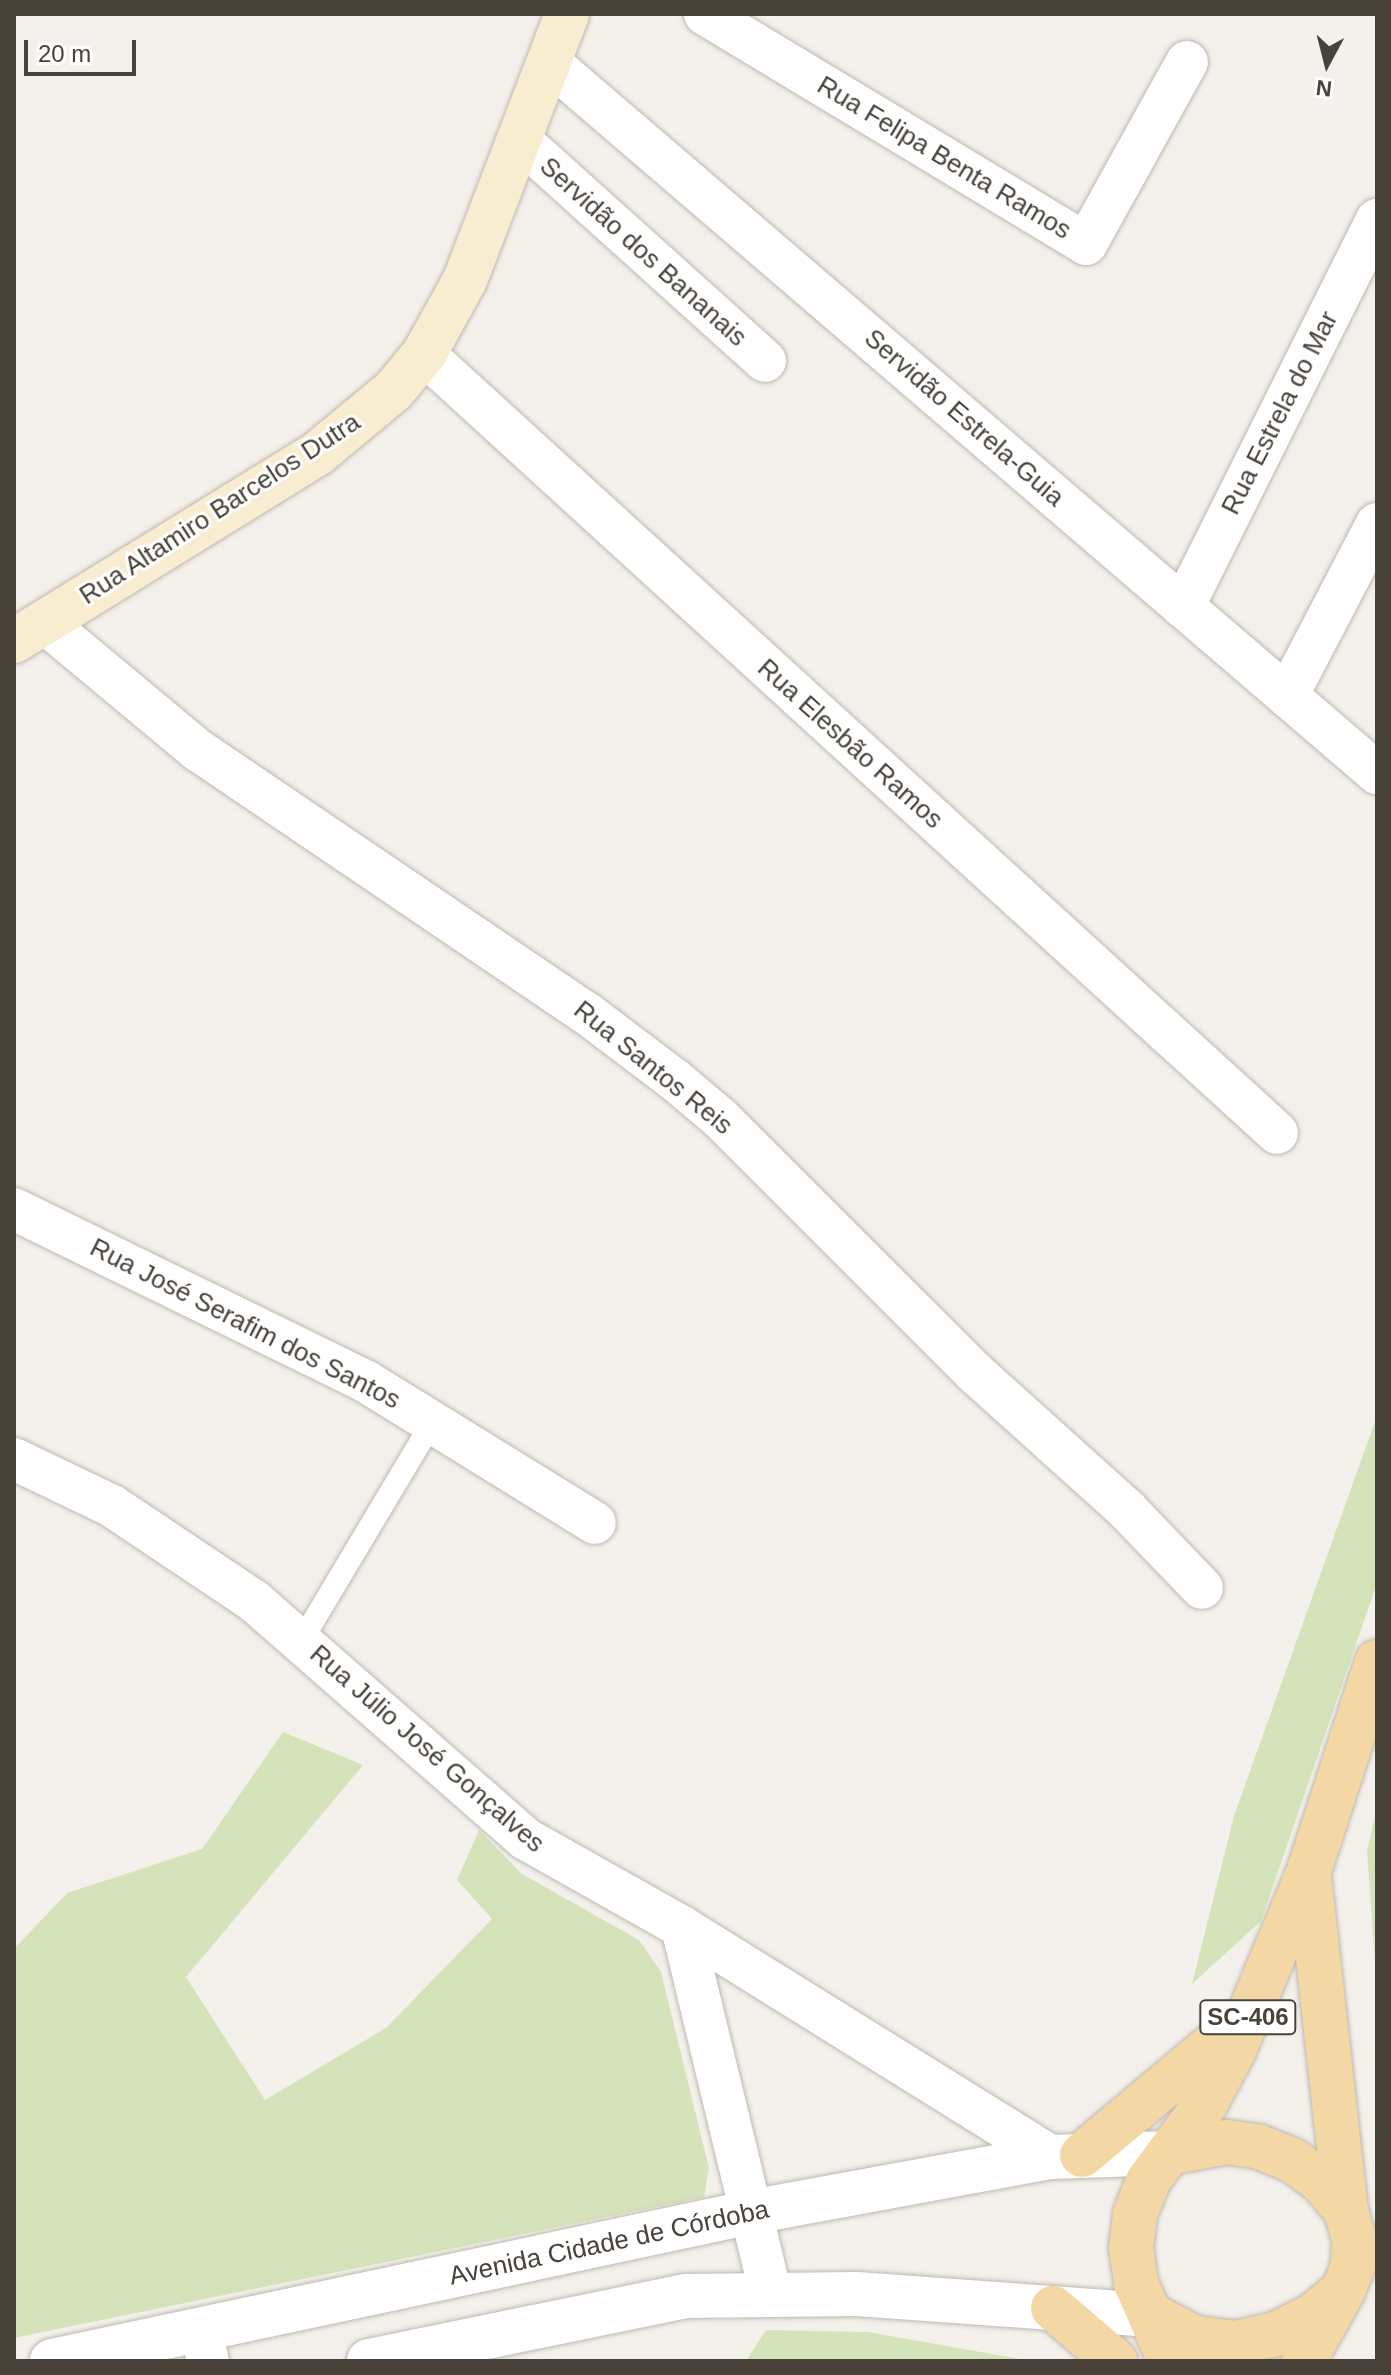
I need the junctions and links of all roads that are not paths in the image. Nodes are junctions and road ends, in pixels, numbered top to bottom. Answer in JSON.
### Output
{"nodes":[{"id":1,"x":567,"y":14,"type":"edge"},
{"id":2,"x":705,"y":14,"type":"edge"},
{"id":3,"x":1187,"y":62,"type":"dead end"},
{"id":4,"x":551,"y":64,"type":"junction"},
{"id":5,"x":522,"y":142,"type":"junction"},
{"id":6,"x":1377,"y":220,"type":"edge"},
{"id":7,"x":424,"y":354,"type":"junction"},
{"id":8,"x":765,"y":361,"type":"dead end"},
{"id":9,"x":1377,"y":524,"type":"edge"},
{"id":10,"x":1183,"y":607,"type":"junction"},
{"id":11,"x":29,"y":632,"type":"edge"},
{"id":12,"x":1287,"y":696,"type":"junction"},
{"id":13,"x":1377,"y":773,"type":"edge"},
{"id":14,"x":1277,"y":1133,"type":"dead end"},
{"id":15,"x":14,"y":1209,"type":"edge"},
{"id":16,"x":433,"y":1421,"type":"junction"},
{"id":17,"x":14,"y":1459,"type":"edge"},
{"id":18,"x":595,"y":1523,"type":"dead end"},
{"id":19,"x":1202,"y":1588,"type":"dead end"},
{"id":20,"x":302,"y":1640,"type":"junction"},
{"id":21,"x":1377,"y":1662,"type":"edge"},
{"id":22,"x":1309,"y":1871,"type":"junction"},
{"id":23,"x":682,"y":1927,"type":"junction"},
{"id":24,"x":1248,"y":2016,"type":"junction"},
{"id":25,"x":1169,"y":2153,"type":"junction"},
{"id":26,"x":1067,"y":2156,"type":"junction"},
{"id":27,"x":1346,"y":2211,"type":"junction"},
{"id":28,"x":751,"y":2212,"type":"junction"},
{"id":29,"x":1343,"y":2291,"type":"junction"},
{"id":30,"x":770,"y":2292,"type":"junction"},
{"id":31,"x":1053,"y":2308,"type":"junction"},
{"id":32,"x":1151,"y":2315,"type":"junction"},
{"id":33,"x":205,"y":2345,"type":"edge"},
{"id":34,"x":52,"y":2361,"type":"edge"},
{"id":35,"x":369,"y":2361,"type":"edge"},
{"id":36,"x":1115,"y":2361,"type":"edge"},
{"id":37,"x":1170,"y":2361,"type":"edge"},
{"id":38,"x":1304,"y":2361,"type":"edge"}],
"edges":[{"from":1,"to":4,"type":"main road","name":"Rua Altamiro Barcelos Dutra"},
{"from":2,"to":3,"type":"street","name":"Rua Felipa Benta Ramos"},
{"from":4,"to":5,"type":"main road","name":"Rua Altamiro Barcelos Dutra"},
{"from":4,"to":10,"type":"street","name":"Servidão Estrela-Guia"},
{"from":5,"to":7,"type":"main road","name":"Rua Altamiro Barcelos Dutra"},
{"from":5,"to":8,"type":"street","name":"Servidão dos Bananais"},
{"from":6,"to":10,"type":"street","name":"Rua Estrela do Mar"},
{"from":7,"to":11,"type":"main road","name":"Rua Altamiro Barcelos Dutra"},
{"from":7,"to":14,"type":"street","name":"Rua Elesbão Ramos"},
{"from":9,"to":12,"type":"street"},
{"from":10,"to":12,"type":"street","name":"Servidão Estrela-Guia"},
{"from":11,"to":19,"type":"street","name":"Rua Santos Reis"},
{"from":12,"to":13,"type":"street","name":"Servidão Estrela-Guia"},
{"from":15,"to":16,"type":"street","name":"Rua José Serafim dos Santos"},
{"from":16,"to":18,"type":"street","name":"Rua José Serafim dos Santos"},
{"from":16,"to":20,"type":"lane"},
{"from":17,"to":20,"type":"street","name":"Rua Júlio José Gonçalves"},
{"from":20,"to":23,"type":"street","name":"Rua Júlio José Gonçalves"},
{"from":21,"to":22,"type":"main road","number":"SC-406"},
{"from":22,"to":24,"type":"main road","number":"SC-406"},
{"from":22,"to":27,"type":"main road","number":"SC-406"},
{"from":23,"to":26,"type":"street","name":"Rua Júlio José Gonçalves"},
{"from":23,"to":28,"type":"street"},
{"from":24,"to":25,"type":"main road","number":"SC-406"},
{"from":24,"to":26,"type":"main road"},
{"from":25,"to":26,"type":"street","name":"Avenida Cidade de Córdoba"},
{"from":25,"to":27,"type":"main road","number":"SC-406"},
{"from":25,"to":32,"type":"main road","number":"SC-406"},
{"from":26,"to":28,"type":"street","name":"Avenida Cidade de Córdoba"},
{"from":27,"to":29,"type":"main road","number":"SC-406"},
{"from":28,"to":30,"type":"street"},
{"from":28,"to":33,"type":"street","name":"Avenida Cidade de Córdoba"},
{"from":29,"to":32,"type":"main road"},
{"from":29,"to":38,"type":"main road","number":"SC-406"},
{"from":30,"to":31,"type":"street"},
{"from":30,"to":35,"type":"street"},
{"from":31,"to":32,"type":"street"},
{"from":31,"to":36,"type":"main road"},
{"from":32,"to":37,"type":"main road","number":"SC-406"},
{"from":33,"to":34,"type":"street","name":"Avenida Cidade de Córdoba"}]}
